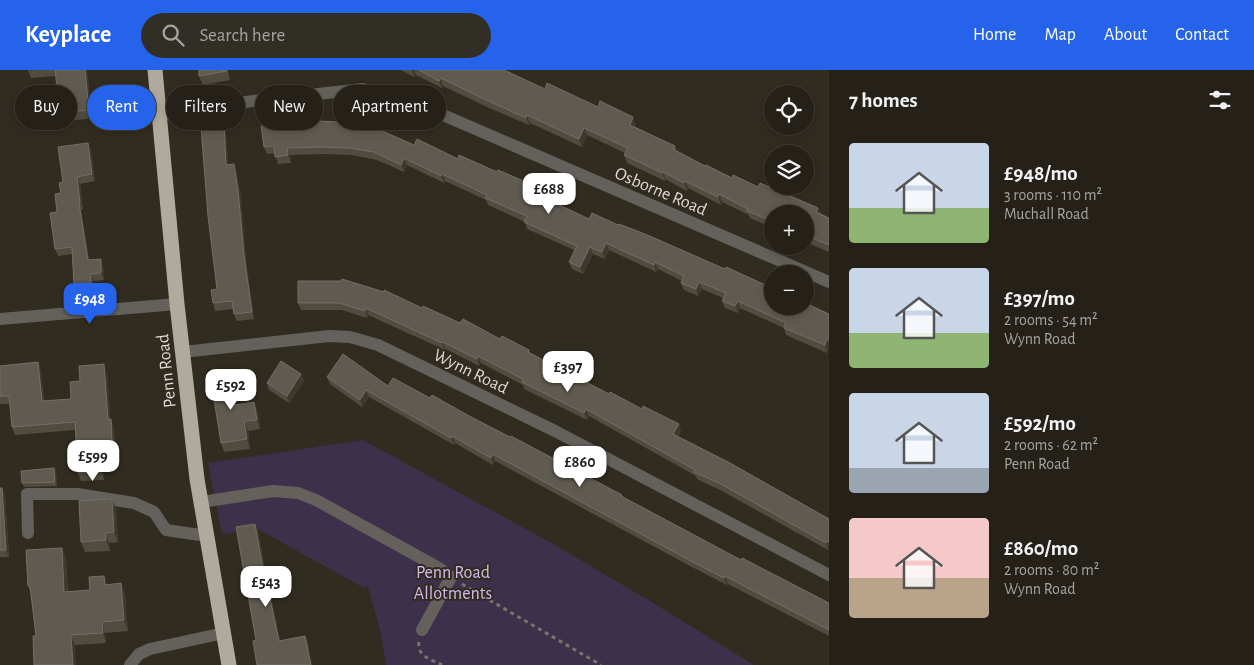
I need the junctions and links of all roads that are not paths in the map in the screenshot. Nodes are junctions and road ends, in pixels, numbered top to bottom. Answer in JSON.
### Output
{"nodes":[{"id":1,"x":155,"y":70,"type":"edge"},
{"id":2,"x":160,"y":115,"type":"junction"},
{"id":3,"x":829,"y":282,"type":"edge"},
{"id":4,"x":177,"y":304,"type":"junction"},
{"id":5,"x":0,"y":319,"type":"edge"},
{"id":6,"x":183,"y":352,"type":"junction"},
{"id":7,"x":201,"y":502,"type":"junction"},
{"id":8,"x":28,"y":532,"type":"dead end"},
{"id":9,"x":207,"y":536,"type":"junction"},
{"id":10,"x":829,"y":575,"type":"edge"},
{"id":11,"x":422,"y":630,"type":"road end"},
{"id":12,"x":224,"y":633,"type":"junction"},
{"id":13,"x":130,"y":665,"type":"edge"},
{"id":14,"x":229,"y":665,"type":"edge"}],
"edges":[{"from":1,"to":2,"type":"highway","name":"Penn Road"},
{"from":2,"to":3,"type":"street","name":"Osborne Road"},
{"from":2,"to":4,"type":"highway","name":"Penn Road"},
{"from":4,"to":5,"type":"street"},
{"from":4,"to":6,"type":"highway","name":"Penn Road"},
{"from":6,"to":7,"type":"highway","name":"Penn Road"},
{"from":6,"to":10,"type":"street","name":"Wynn Road"},
{"from":7,"to":9,"type":"highway","name":"Penn Road"},
{"from":7,"to":11,"type":"street"},
{"from":8,"to":9,"type":"street"},
{"from":9,"to":12,"type":"highway","name":"Penn Road"},
{"from":12,"to":13,"type":"street"},
{"from":12,"to":14,"type":"highway","name":"Penn Road"}]}
